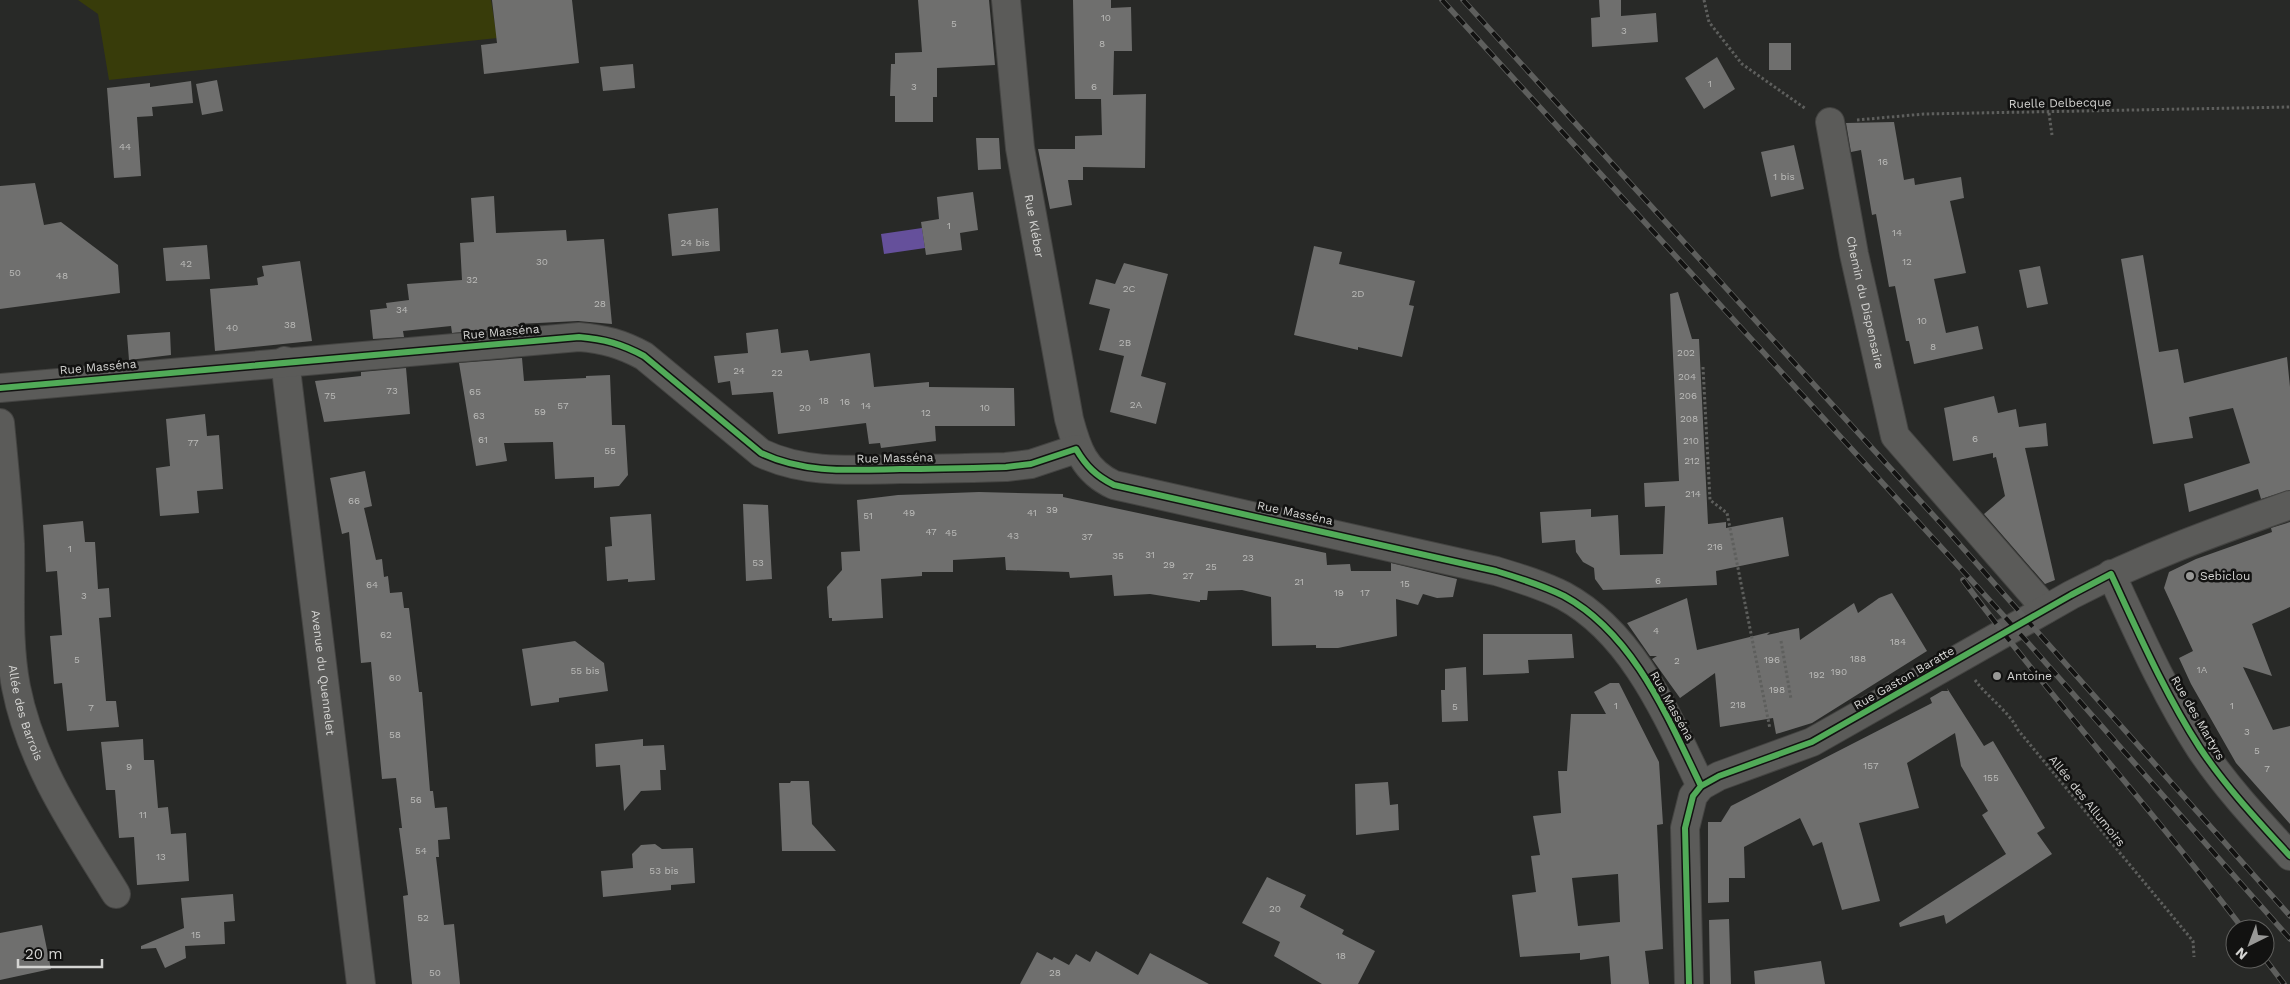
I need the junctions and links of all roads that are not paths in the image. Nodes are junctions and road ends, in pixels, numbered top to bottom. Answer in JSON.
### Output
{"nodes":[{"id":1,"x":1006,"y":0,"type":"edge"},
{"id":2,"x":1830,"y":122,"type":"road end"},
{"id":3,"x":285,"y":361,"type":"junction"},
{"id":4,"x":0,"y":388,"type":"edge"},
{"id":5,"x":0,"y":422,"type":"edge"},
{"id":6,"x":1076,"y":448,"type":"junction"},
{"id":7,"x":2290,"y":505,"type":"edge"},
{"id":8,"x":2111,"y":574,"type":"junction"},
{"id":9,"x":2046,"y":609,"type":"junction"},
{"id":10,"x":1701,"y":786,"type":"junction"},
{"id":11,"x":2290,"y":856,"type":"edge"},
{"id":12,"x":116,"y":894,"type":"dead end"},
{"id":13,"x":361,"y":984,"type":"edge"},
{"id":14,"x":1689,"y":984,"type":"edge"}],
"edges":[{"from":1,"to":6,"type":"street","name":"Rue Kléber"},
{"from":2,"to":9,"type":"street","name":"Chemin du Dispensaire"},
{"from":3,"to":4,"type":"street","name":"Rue Masséna"},
{"from":3,"to":6,"type":"street","name":"Rue Masséna"},
{"from":3,"to":13,"type":"street","name":"Avenue du Quennelet"},
{"from":5,"to":12,"type":"street","name":"Allée des Barrois"},
{"from":6,"to":10,"type":"street","name":"Rue Masséna"},
{"from":7,"to":8,"type":"street","name":"Rue Gaston Baratte"},
{"from":8,"to":9,"type":"street","name":"Rue Gaston Baratte"},
{"from":8,"to":11,"type":"street","name":"Rue des Martyrs"},
{"from":9,"to":10,"type":"street","name":"Rue Gaston Baratte"},
{"from":10,"to":14,"type":"street"}]}
